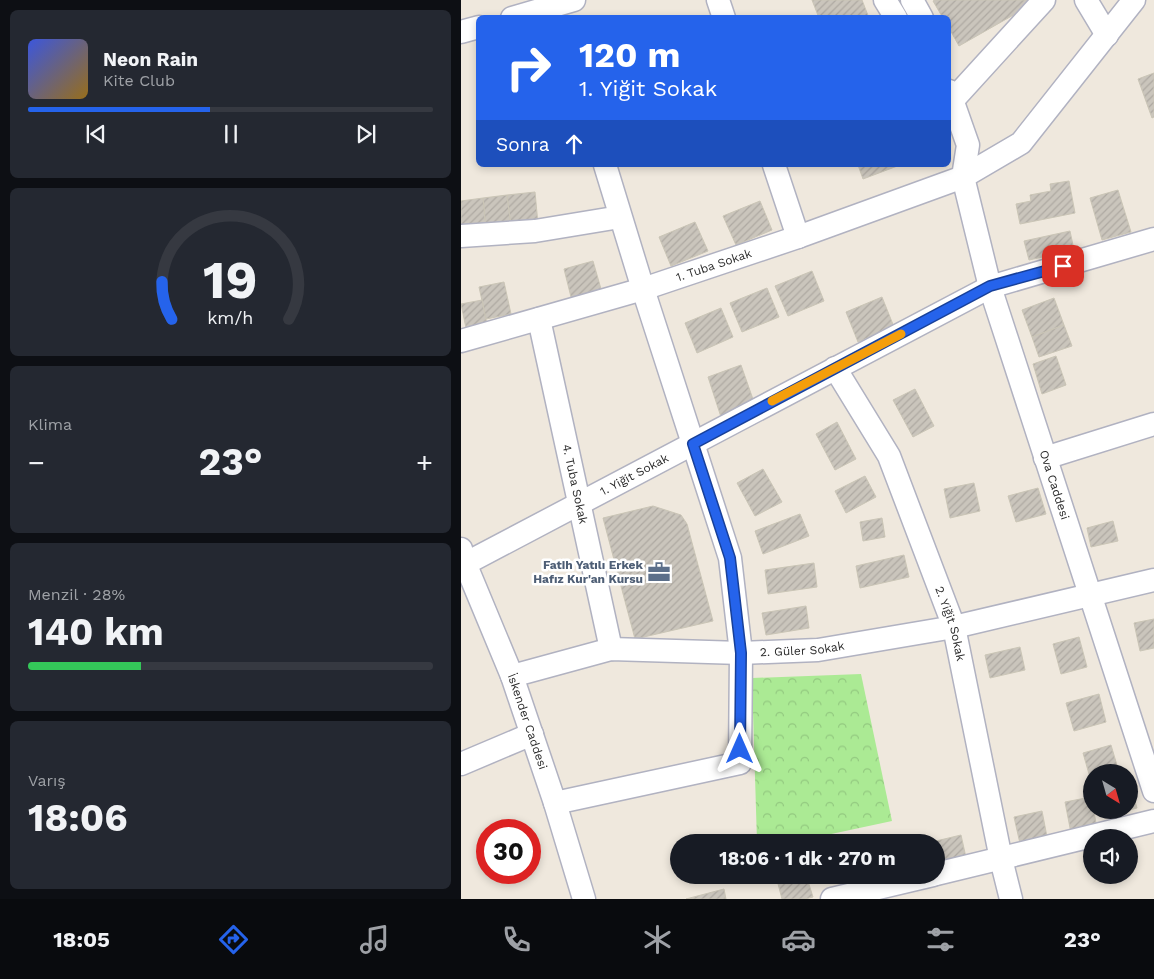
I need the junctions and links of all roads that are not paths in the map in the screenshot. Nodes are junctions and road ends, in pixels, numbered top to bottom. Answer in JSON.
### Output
{"nodes":[{"id":1,"x":718,"y":0,"type":"edge"},
{"id":2,"x":885,"y":0,"type":"edge"},
{"id":3,"x":911,"y":0,"type":"edge"},
{"id":4,"x":1044,"y":0,"type":"edge"},
{"id":5,"x":1086,"y":0,"type":"edge"},
{"id":6,"x":1134,"y":0,"type":"edge"},
{"id":7,"x":562,"y":6,"type":"edge"},
{"id":8,"x":524,"y":15,"type":"edge"},
{"id":9,"x":723,"y":15,"type":"edge"},
{"id":10,"x":893,"y":15,"type":"edge"},
{"id":11,"x":919,"y":15,"type":"edge"},
{"id":12,"x":476,"y":28,"type":"edge"},
{"id":13,"x":461,"y":32,"type":"edge"},
{"id":14,"x":1107,"y":35,"type":"junction"},
{"id":15,"x":951,"y":95,"type":"edge"},
{"id":16,"x":951,"y":99,"type":"edge"},
{"id":17,"x":951,"y":161,"type":"edge"},
{"id":18,"x":606,"y":167,"type":"edge"},
{"id":19,"x":774,"y":167,"type":"edge"},
{"id":20,"x":963,"y":178,"type":"junction"},
{"id":21,"x":620,"y":217,"type":"junction"},
{"id":22,"x":461,"y":236,"type":"edge"},
{"id":23,"x":798,"y":237,"type":"junction"},
{"id":24,"x":1154,"y":239,"type":"edge"},
{"id":25,"x":990,"y":286,"type":"junction"},
{"id":26,"x":643,"y":289,"type":"junction"},
{"id":27,"x":539,"y":319,"type":"junction"},
{"id":28,"x":461,"y":341,"type":"edge"},
{"id":29,"x":835,"y":368,"type":"junction"},
{"id":30,"x":1154,"y":424,"type":"edge"},
{"id":31,"x":693,"y":444,"type":"junction"},
{"id":32,"x":1045,"y":458,"type":"junction"},
{"id":33,"x":579,"y":503,"type":"junction"},
{"id":34,"x":462,"y":559,"type":"edge"},
{"id":35,"x":1154,"y":580,"type":"edge"},
{"id":36,"x":1090,"y":594,"type":"junction"},
{"id":37,"x":954,"y":627,"type":"junction"},
{"id":38,"x":611,"y":649,"type":"junction"},
{"id":39,"x":741,"y":653,"type":"junction"},
{"id":40,"x":512,"y":676,"type":"junction"},
{"id":41,"x":532,"y":734,"type":"junction"},
{"id":42,"x":461,"y":764,"type":"edge"},
{"id":43,"x":1154,"y":791,"type":"edge"},
{"id":44,"x":555,"y":803,"type":"junction"},
{"id":45,"x":1154,"y":821,"type":"edge"},
{"id":46,"x":1001,"y":859,"type":"junction"},
{"id":47,"x":945,"y":873,"type":"edge"},
{"id":48,"x":896,"y":884,"type":"edge"},
{"id":49,"x":581,"y":898,"type":"edge"},
{"id":50,"x":832,"y":899,"type":"edge"},
{"id":51,"x":1011,"y":899,"type":"edge"}],
"edges":[{"from":1,"to":9,"type":"street"},
{"from":2,"to":10,"type":"street"},
{"from":3,"to":11,"type":"street"},
{"from":4,"to":15,"type":"street"},
{"from":5,"to":14,"type":"street"},
{"from":6,"to":14,"type":"street","name":"1. Tuba Sokak"},
{"from":7,"to":8,"type":"street"},
{"from":12,"to":13,"type":"street"},
{"from":14,"to":20,"type":"street","name":"1. Tuba Sokak"},
{"from":16,"to":20,"type":"street","name":"Ova Caddesi"},
{"from":17,"to":20,"type":"street","name":"Ova Caddesi"},
{"from":18,"to":21,"type":"street"},
{"from":19,"to":23,"type":"street"},
{"from":20,"to":23,"type":"street","name":"1. Tuba Sokak"},
{"from":20,"to":25,"type":"street","name":"Ova Caddesi"},
{"from":21,"to":22,"type":"street"},
{"from":21,"to":26,"type":"street"},
{"from":23,"to":26,"type":"street","name":"1. Tuba Sokak"},
{"from":24,"to":25,"type":"street","name":"1. Yiğit Sokak"},
{"from":25,"to":29,"type":"street","name":"1. Yiğit Sokak"},
{"from":25,"to":32,"type":"street","name":"Ova Caddesi"},
{"from":26,"to":27,"type":"street","name":"1. Tuba Sokak"},
{"from":26,"to":31,"type":"street"},
{"from":27,"to":28,"type":"street","name":"1. Tuba Sokak"},
{"from":27,"to":33,"type":"street","name":"4. Tuba Sokak"},
{"from":29,"to":31,"type":"street","name":"1. Yiğit Sokak"},
{"from":29,"to":37,"type":"street","name":"2. Yiğit Sokak"},
{"from":30,"to":32,"type":"street"},
{"from":31,"to":33,"type":"street","name":"1. Yiğit Sokak"},
{"from":31,"to":39,"type":"street"},
{"from":32,"to":36,"type":"street","name":"Ova Caddesi"},
{"from":33,"to":34,"type":"street","name":"1. Yiğit Sokak"},
{"from":33,"to":38,"type":"street","name":"4. Tuba Sokak"},
{"from":34,"to":40,"type":"street","name":"İskender Caddesi"},
{"from":35,"to":36,"type":"street","name":"2. Güler Sokak"},
{"from":36,"to":37,"type":"street","name":"2. Güler Sokak"},
{"from":36,"to":43,"type":"street","name":"Ova Caddesi"},
{"from":37,"to":39,"type":"street","name":"2. Güler Sokak"},
{"from":37,"to":46,"type":"street","name":"2. Yiğit Sokak"},
{"from":38,"to":39,"type":"street","name":"2. Güler Sokak"},
{"from":38,"to":40,"type":"street","name":"2. Güler Sokak"},
{"from":39,"to":44,"type":"street"},
{"from":40,"to":41,"type":"street","name":"İskender Caddesi"},
{"from":41,"to":42,"type":"street"},
{"from":41,"to":44,"type":"street","name":"İskender Caddesi"},
{"from":44,"to":49,"type":"street","name":"İskender Caddesi"},
{"from":45,"to":46,"type":"street"},
{"from":46,"to":47,"type":"street"},
{"from":46,"to":51,"type":"street","name":"2. Yiğit Sokak"},
{"from":48,"to":50,"type":"street"}]}
